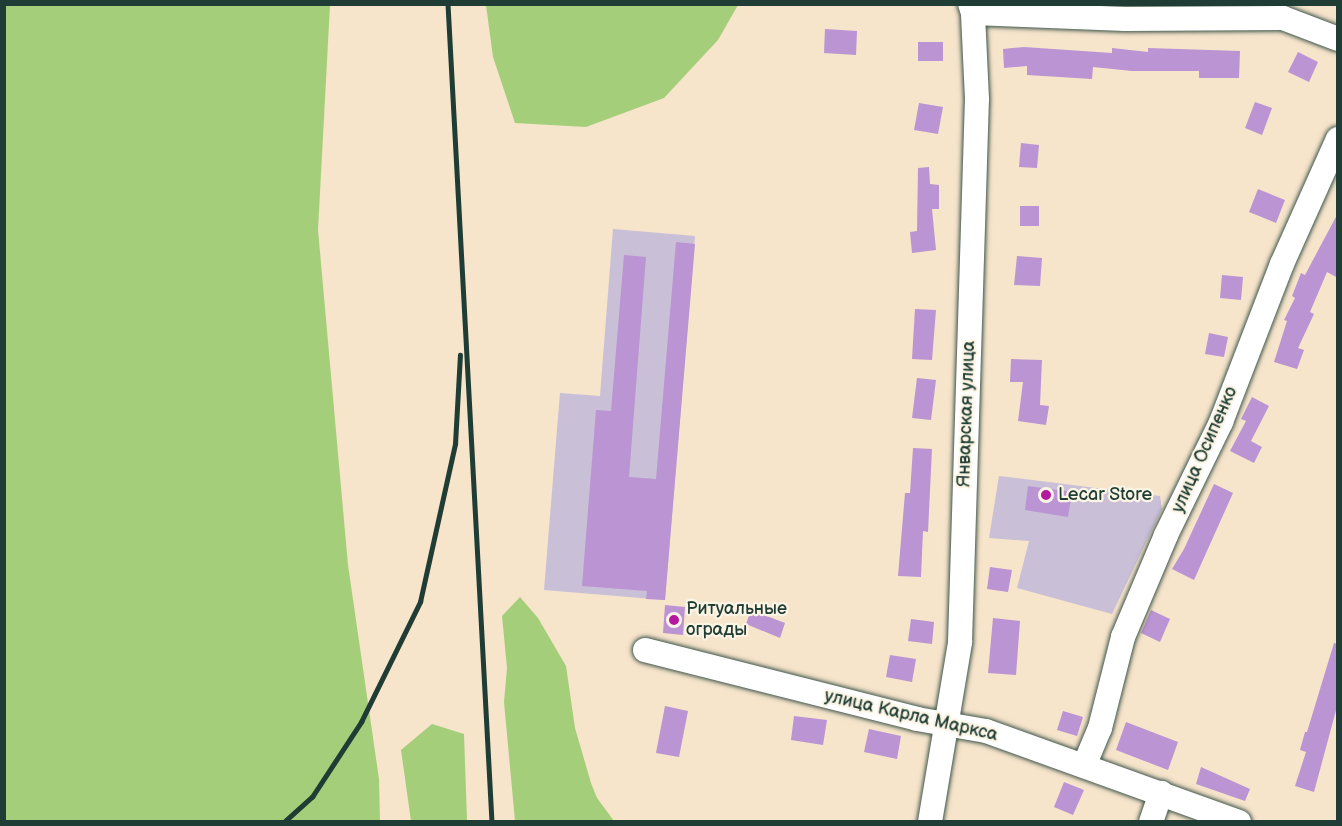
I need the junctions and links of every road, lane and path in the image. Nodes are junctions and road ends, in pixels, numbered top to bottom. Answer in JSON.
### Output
{"nodes":[{"id":1,"x":972,"y":9,"type":"edge"},
{"id":2,"x":1287,"y":11,"type":"edge"},
{"id":3,"x":1338,"y":39,"type":"edge"},
{"id":4,"x":1338,"y":139,"type":"edge"},
{"id":5,"x":645,"y":650,"type":"dead end"},
{"id":6,"x":947,"y":724,"type":"junction"},
{"id":7,"x":1084,"y":766,"type":"junction"},
{"id":8,"x":1161,"y":793,"type":"junction"},
{"id":9,"x":930,"y":822,"type":"edge"},
{"id":10,"x":1151,"y":822,"type":"edge"},
{"id":11,"x":1239,"y":822,"type":"edge"}],
"edges":[{"from":1,"to":2,"type":"street"},
{"from":1,"to":6,"type":"street","name":"Январская улица"},
{"from":2,"to":3,"type":"street"},
{"from":4,"to":7,"type":"street","name":"улица Осипенко"},
{"from":5,"to":6,"type":"street","name":"улица Карла Маркса"},
{"from":6,"to":7,"type":"street","name":"улица Карла Маркса"},
{"from":6,"to":9,"type":"street","name":"Январская улица"},
{"from":7,"to":8,"type":"street","name":"улица Карла Маркса"},
{"from":8,"to":10,"type":"street"},
{"from":8,"to":11,"type":"street","name":"улица Карла Маркса"}]}
